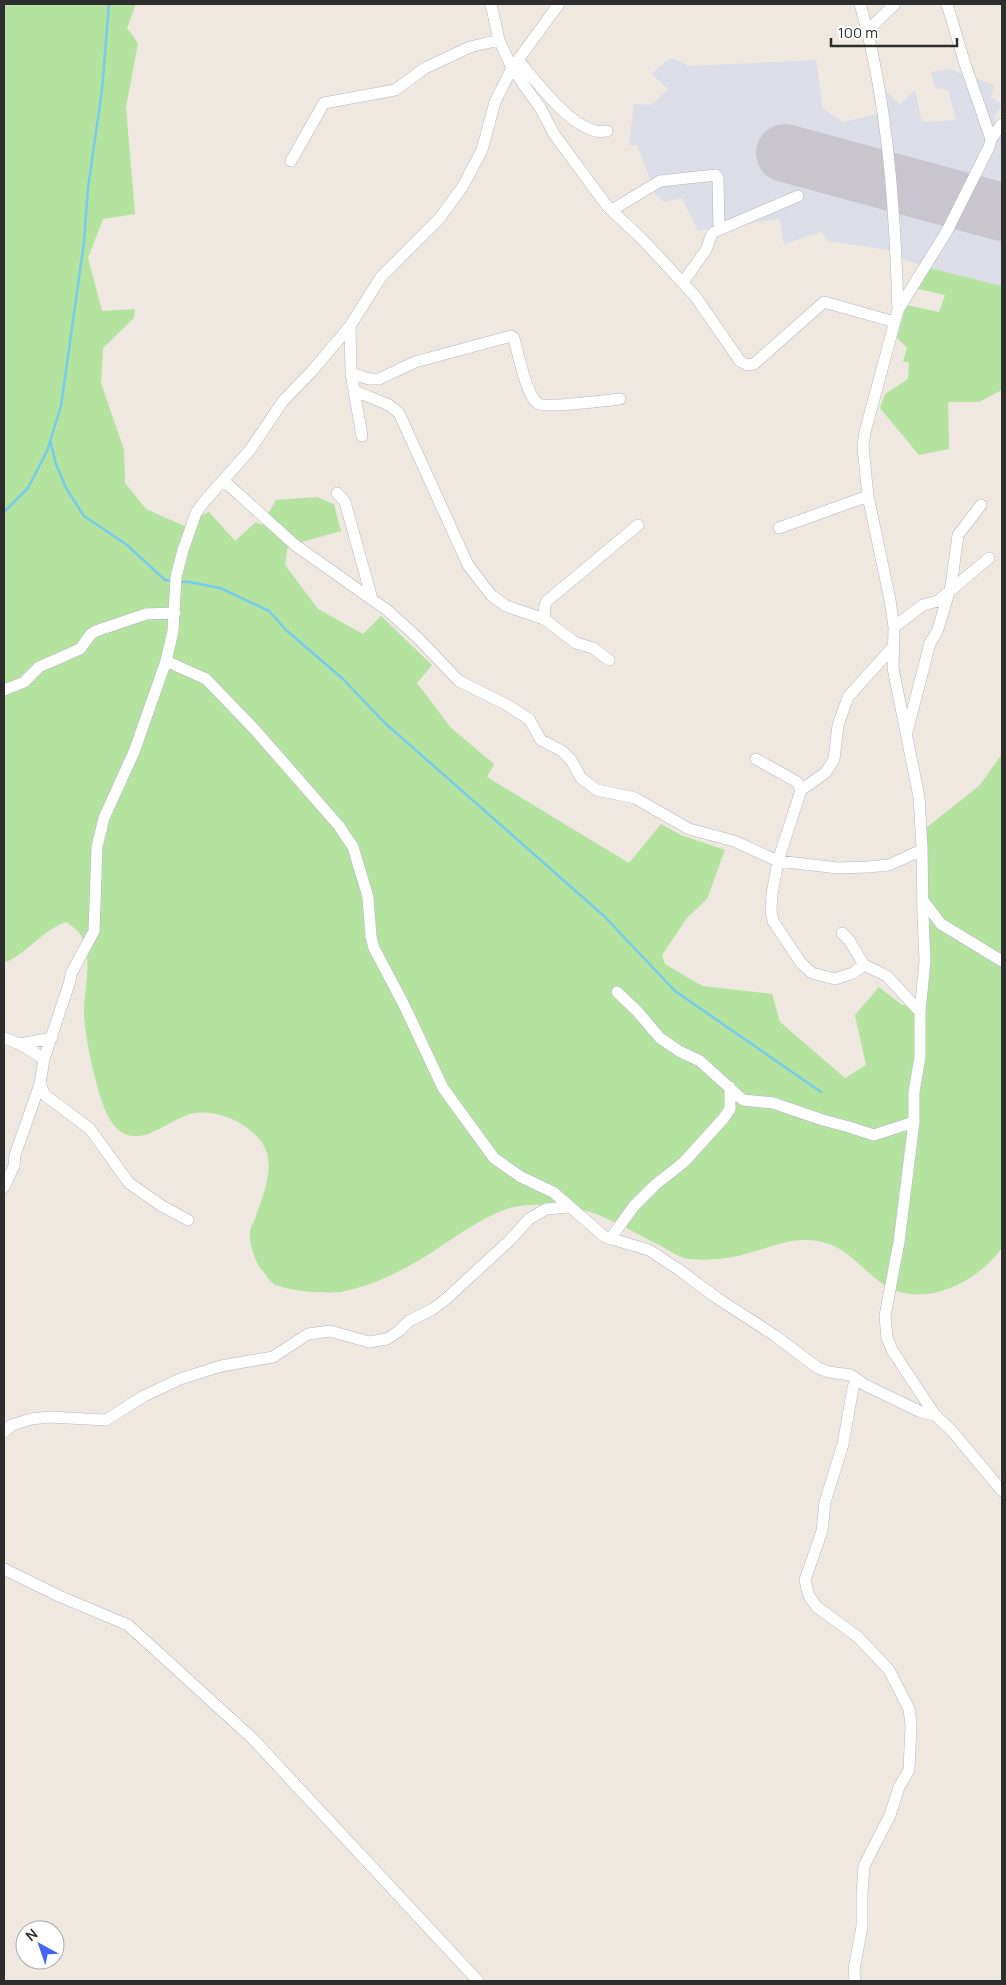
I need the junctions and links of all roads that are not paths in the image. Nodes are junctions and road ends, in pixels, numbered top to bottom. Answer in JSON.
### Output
{"nodes":[{"id":1,"x":491,"y":4,"type":"edge"},
{"id":2,"x":559,"y":4,"type":"edge"},
{"id":3,"x":860,"y":4,"type":"edge"},
{"id":4,"x":895,"y":4,"type":"edge"},
{"id":5,"x":948,"y":4,"type":"edge"},
{"id":6,"x":867,"y":31,"type":"junction"},
{"id":7,"x":499,"y":40,"type":"junction"},
{"id":8,"x":515,"y":64,"type":"junction"},
{"id":9,"x":1002,"y":124,"type":"edge"},
{"id":10,"x":607,"y":131,"type":"dead end"},
{"id":11,"x":991,"y":139,"type":"junction"},
{"id":12,"x":291,"y":161,"type":"dead end"},
{"id":13,"x":798,"y":196,"type":"dead end"},
{"id":14,"x":612,"y":210,"type":"junction"},
{"id":15,"x":719,"y":230,"type":"junction"},
{"id":16,"x":683,"y":282,"type":"junction"},
{"id":17,"x":897,"y":316,"type":"junction"},
{"id":18,"x":350,"y":326,"type":"junction"},
{"id":19,"x":351,"y":373,"type":"junction"},
{"id":20,"x":355,"y":391,"type":"junction"},
{"id":21,"x":620,"y":399,"type":"dead end"},
{"id":22,"x":362,"y":436,"type":"dead end"},
{"id":23,"x":223,"y":480,"type":"junction"},
{"id":24,"x":337,"y":492,"type":"dead end"},
{"id":25,"x":868,"y":496,"type":"junction"},
{"id":26,"x":981,"y":505,"type":"dead end"},
{"id":27,"x":638,"y":525,"type":"dead end"},
{"id":28,"x":779,"y":528,"type":"dead end"},
{"id":29,"x":989,"y":558,"type":"dead end"},
{"id":30,"x":949,"y":591,"type":"junction"},
{"id":31,"x":372,"y":599,"type":"junction"},
{"id":32,"x":174,"y":613,"type":"junction"},
{"id":33,"x":544,"y":619,"type":"junction"},
{"id":34,"x":894,"y":627,"type":"junction"},
{"id":35,"x":893,"y":647,"type":"junction"},
{"id":36,"x":609,"y":660,"type":"dead end"},
{"id":37,"x":166,"y":661,"type":"junction"},
{"id":38,"x":4,"y":690,"type":"edge"},
{"id":39,"x":906,"y":736,"type":"junction"},
{"id":40,"x":756,"y":760,"type":"dead end"},
{"id":41,"x":801,"y":790,"type":"junction"},
{"id":42,"x":922,"y":850,"type":"junction"},
{"id":43,"x":778,"y":861,"type":"junction"},
{"id":44,"x":922,"y":899,"type":"junction"},
{"id":45,"x":842,"y":933,"type":"dead end"},
{"id":46,"x":1002,"y":961,"type":"edge"},
{"id":47,"x":864,"y":964,"type":"junction"},
{"id":48,"x":617,"y":992,"type":"dead end"},
{"id":49,"x":920,"y":1012,"type":"junction"},
{"id":50,"x":4,"y":1038,"type":"edge"},
{"id":51,"x":52,"y":1038,"type":"junction"},
{"id":52,"x":20,"y":1044,"type":"junction"},
{"id":53,"x":44,"y":1059,"type":"junction"},
{"id":54,"x":40,"y":1084,"type":"junction"},
{"id":55,"x":730,"y":1087,"type":"junction"},
{"id":56,"x":914,"y":1122,"type":"junction"},
{"id":57,"x":4,"y":1187,"type":"edge"},
{"id":58,"x":569,"y":1207,"type":"junction"},
{"id":59,"x":188,"y":1220,"type":"dead end"},
{"id":60,"x":610,"y":1239,"type":"junction"},
{"id":61,"x":856,"y":1380,"type":"junction"},
{"id":62,"x":935,"y":1415,"type":"junction"},
{"id":63,"x":4,"y":1432,"type":"edge"},
{"id":64,"x":1002,"y":1491,"type":"edge"},
{"id":65,"x":4,"y":1568,"type":"edge"},
{"id":66,"x":478,"y":1981,"type":"edge"},
{"id":67,"x":855,"y":1981,"type":"edge"}],
"edges":[{"from":1,"to":7,"type":"street"},
{"from":2,"to":8,"type":"street"},
{"from":3,"to":6,"type":"street"},
{"from":4,"to":6,"type":"street"},
{"from":5,"to":11,"type":"street"},
{"from":6,"to":17,"type":"street"},
{"from":7,"to":8,"type":"street"},
{"from":7,"to":12,"type":"street"},
{"from":8,"to":10,"type":"street"},
{"from":8,"to":14,"type":"street"},
{"from":8,"to":18,"type":"street"},
{"from":9,"to":11,"type":"street"},
{"from":11,"to":17,"type":"street"},
{"from":13,"to":15,"type":"street"},
{"from":14,"to":15,"type":"street"},
{"from":14,"to":16,"type":"street"},
{"from":15,"to":16,"type":"street"},
{"from":16,"to":17,"type":"street"},
{"from":17,"to":25,"type":"street"},
{"from":18,"to":19,"type":"street"},
{"from":18,"to":23,"type":"street"},
{"from":19,"to":20,"type":"street"},
{"from":19,"to":21,"type":"street"},
{"from":20,"to":22,"type":"street"},
{"from":20,"to":33,"type":"street"},
{"from":23,"to":31,"type":"street"},
{"from":23,"to":32,"type":"street"},
{"from":24,"to":31,"type":"street"},
{"from":25,"to":28,"type":"street"},
{"from":25,"to":34,"type":"street"},
{"from":26,"to":30,"type":"street"},
{"from":27,"to":33,"type":"street"},
{"from":29,"to":30,"type":"street"},
{"from":30,"to":34,"type":"street"},
{"from":30,"to":39,"type":"street"},
{"from":31,"to":43,"type":"street"},
{"from":32,"to":37,"type":"street"},
{"from":32,"to":38,"type":"street"},
{"from":33,"to":36,"type":"street"},
{"from":34,"to":35,"type":"street"},
{"from":35,"to":39,"type":"street"},
{"from":35,"to":41,"type":"street"},
{"from":37,"to":51,"type":"street"},
{"from":37,"to":58,"type":"street"},
{"from":39,"to":42,"type":"street"},
{"from":40,"to":41,"type":"street"},
{"from":41,"to":43,"type":"street"},
{"from":42,"to":43,"type":"street"},
{"from":42,"to":44,"type":"street"},
{"from":43,"to":47,"type":"street"},
{"from":44,"to":46,"type":"street"},
{"from":44,"to":49,"type":"street"},
{"from":45,"to":47,"type":"street"},
{"from":47,"to":49,"type":"street"},
{"from":48,"to":55,"type":"street"},
{"from":49,"to":56,"type":"street"},
{"from":50,"to":52,"type":"street"},
{"from":51,"to":52,"type":"street"},
{"from":51,"to":53,"type":"street"},
{"from":52,"to":53,"type":"street"},
{"from":53,"to":54,"type":"street"},
{"from":54,"to":57,"type":"street"},
{"from":54,"to":59,"type":"street"},
{"from":55,"to":56,"type":"street"},
{"from":55,"to":60,"type":"street"},
{"from":56,"to":62,"type":"street"},
{"from":58,"to":60,"type":"street"},
{"from":58,"to":63,"type":"street"},
{"from":60,"to":61,"type":"street"},
{"from":61,"to":62,"type":"street"},
{"from":61,"to":67,"type":"street"},
{"from":62,"to":64,"type":"street"},
{"from":65,"to":66,"type":"street"}]}
